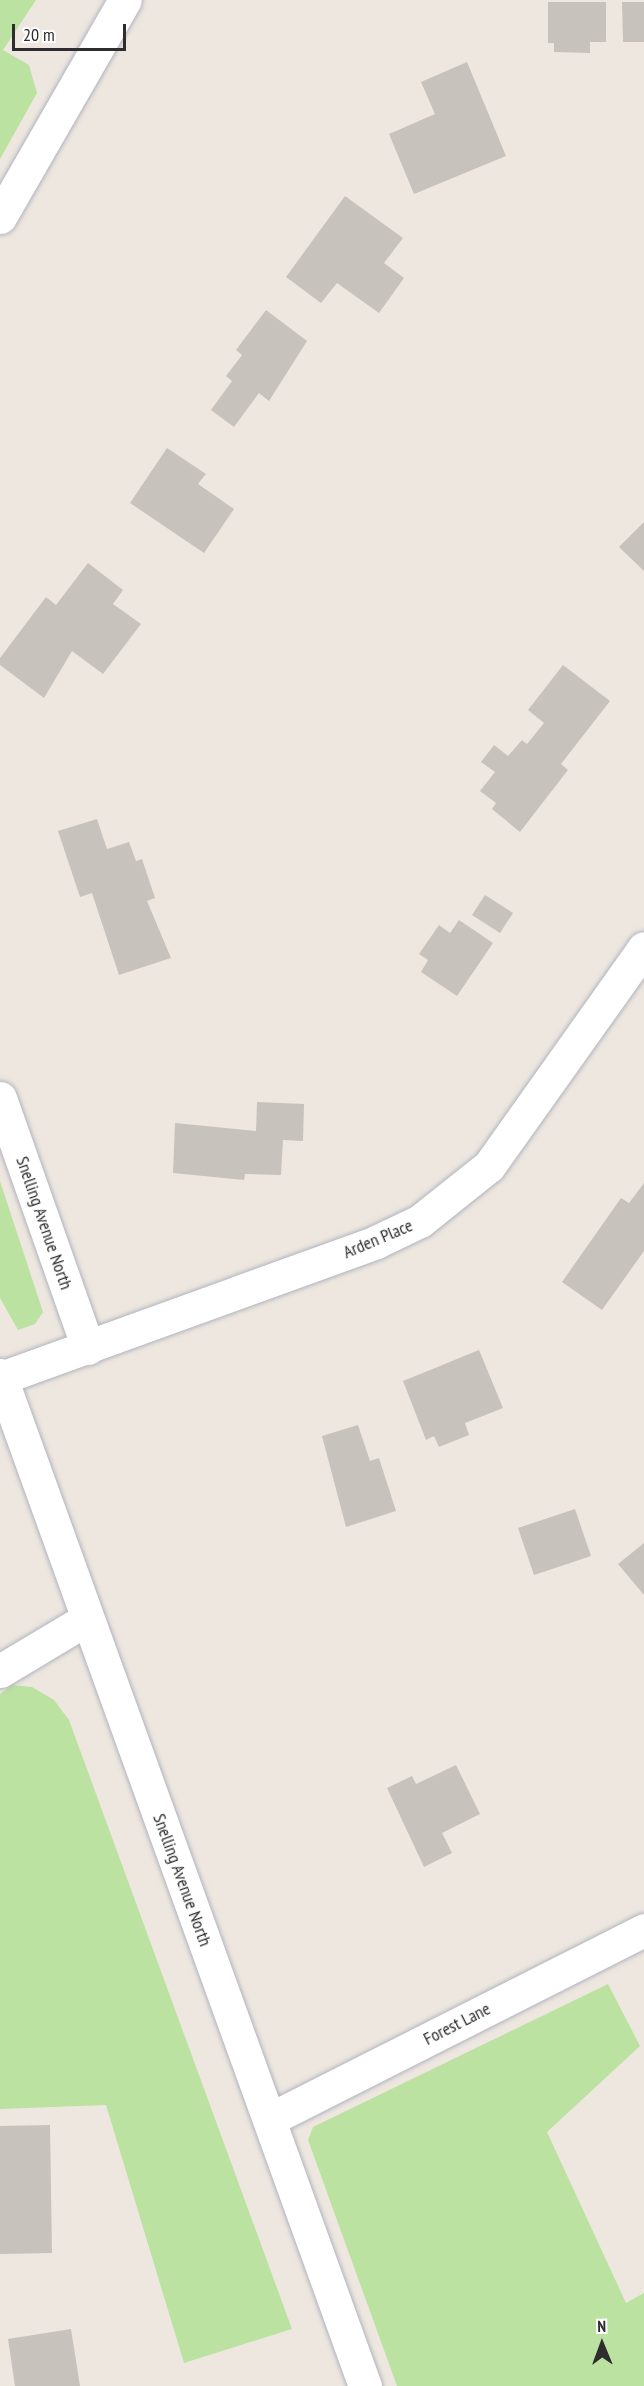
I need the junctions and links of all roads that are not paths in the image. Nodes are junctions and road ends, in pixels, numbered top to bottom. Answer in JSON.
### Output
{"nodes":[{"id":1,"x":125,"y":0,"type":"edge"},
{"id":2,"x":0,"y":217,"type":"edge"},
{"id":3,"x":644,"y":948,"type":"edge"},
{"id":4,"x":0,"y":1098,"type":"edge"},
{"id":5,"x":88,"y":1348,"type":"junction"},
{"id":6,"x":1,"y":1377,"type":"edge"},
{"id":7,"x":87,"y":1619,"type":"junction"},
{"id":8,"x":0,"y":1671,"type":"edge"},
{"id":9,"x":644,"y":1930,"type":"edge"},
{"id":10,"x":270,"y":2119,"type":"junction"},
{"id":11,"x":364,"y":2386,"type":"edge"}],
"edges":[{"from":1,"to":2,"type":"street"},
{"from":3,"to":5,"type":"street","name":"Arden Place"},
{"from":4,"to":5,"type":"street","name":"Snelling Avenue North"},
{"from":5,"to":6,"type":"street","name":"Arden Place"},
{"from":6,"to":7,"type":"street","name":"Snelling Avenue North"},
{"from":7,"to":8,"type":"street"},
{"from":7,"to":10,"type":"street","name":"Snelling Avenue North"},
{"from":9,"to":10,"type":"street","name":"Forest Lane"},
{"from":10,"to":11,"type":"street","name":"Snelling Avenue North"}]}
